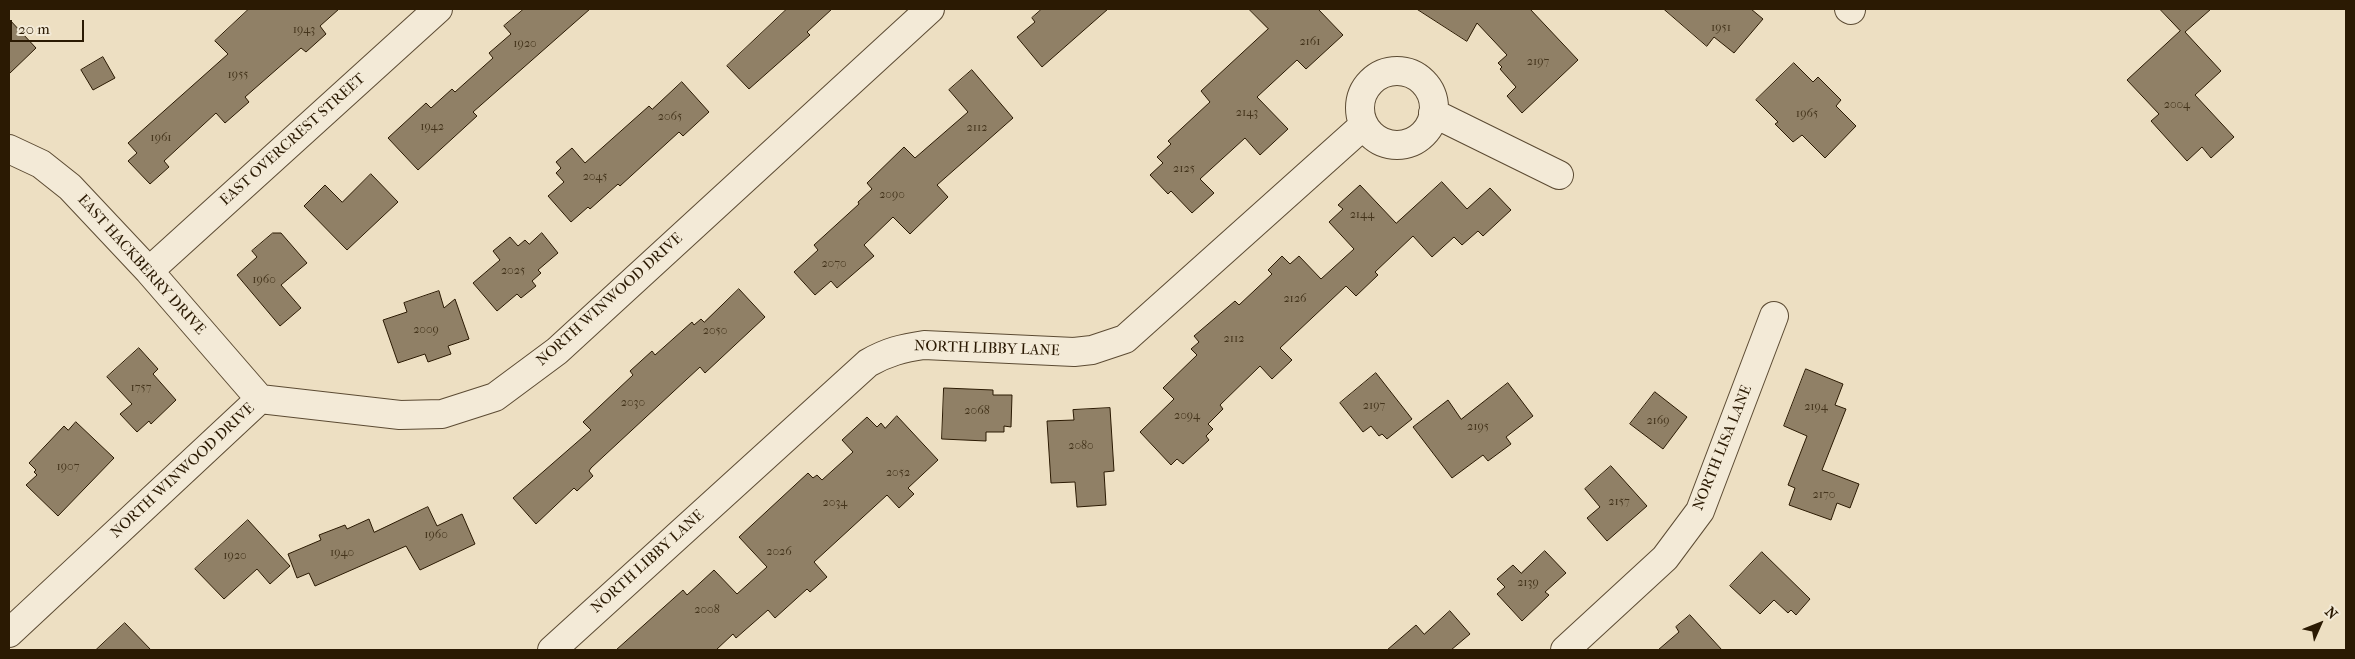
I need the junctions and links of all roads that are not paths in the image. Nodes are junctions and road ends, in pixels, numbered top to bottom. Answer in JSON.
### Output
{"nodes":[{"id":1,"x":438,"y":9,"type":"edge"},
{"id":2,"x":930,"y":9,"type":"edge"},
{"id":3,"x":1434,"y":113,"type":"junction"},
{"id":4,"x":1364,"y":125,"type":"junction"},
{"id":5,"x":9,"y":149,"type":"edge"},
{"id":6,"x":1559,"y":175,"type":"dead end"},
{"id":7,"x":148,"y":271,"type":"junction"},
{"id":8,"x":1774,"y":316,"type":"dead end"},
{"id":9,"x":260,"y":399,"type":"junction"},
{"id":10,"x":9,"y":633,"type":"edge"},
{"id":11,"x":552,"y":650,"type":"edge"},
{"id":12,"x":1565,"y":650,"type":"edge"}],
"edges":[{"from":1,"to":7,"type":"street","name":"EAST OVERCREST STREET"},
{"from":2,"to":9,"type":"street","name":"NORTH WINWOOD DRIVE"},
{"from":3,"to":4,"type":"street"},
{"from":3,"to":4,"type":"street"},
{"from":3,"to":6,"type":"street"},
{"from":4,"to":11,"type":"street","name":"NORTH LIBBY LANE"},
{"from":5,"to":7,"type":"street","name":"EAST HACKBERRY DRIVE"},
{"from":7,"to":9,"type":"street","name":"EAST HACKBERRY DRIVE"},
{"from":8,"to":12,"type":"street","name":"NORTH LISA LANE"},
{"from":9,"to":10,"type":"street","name":"NORTH WINWOOD DRIVE"}]}
